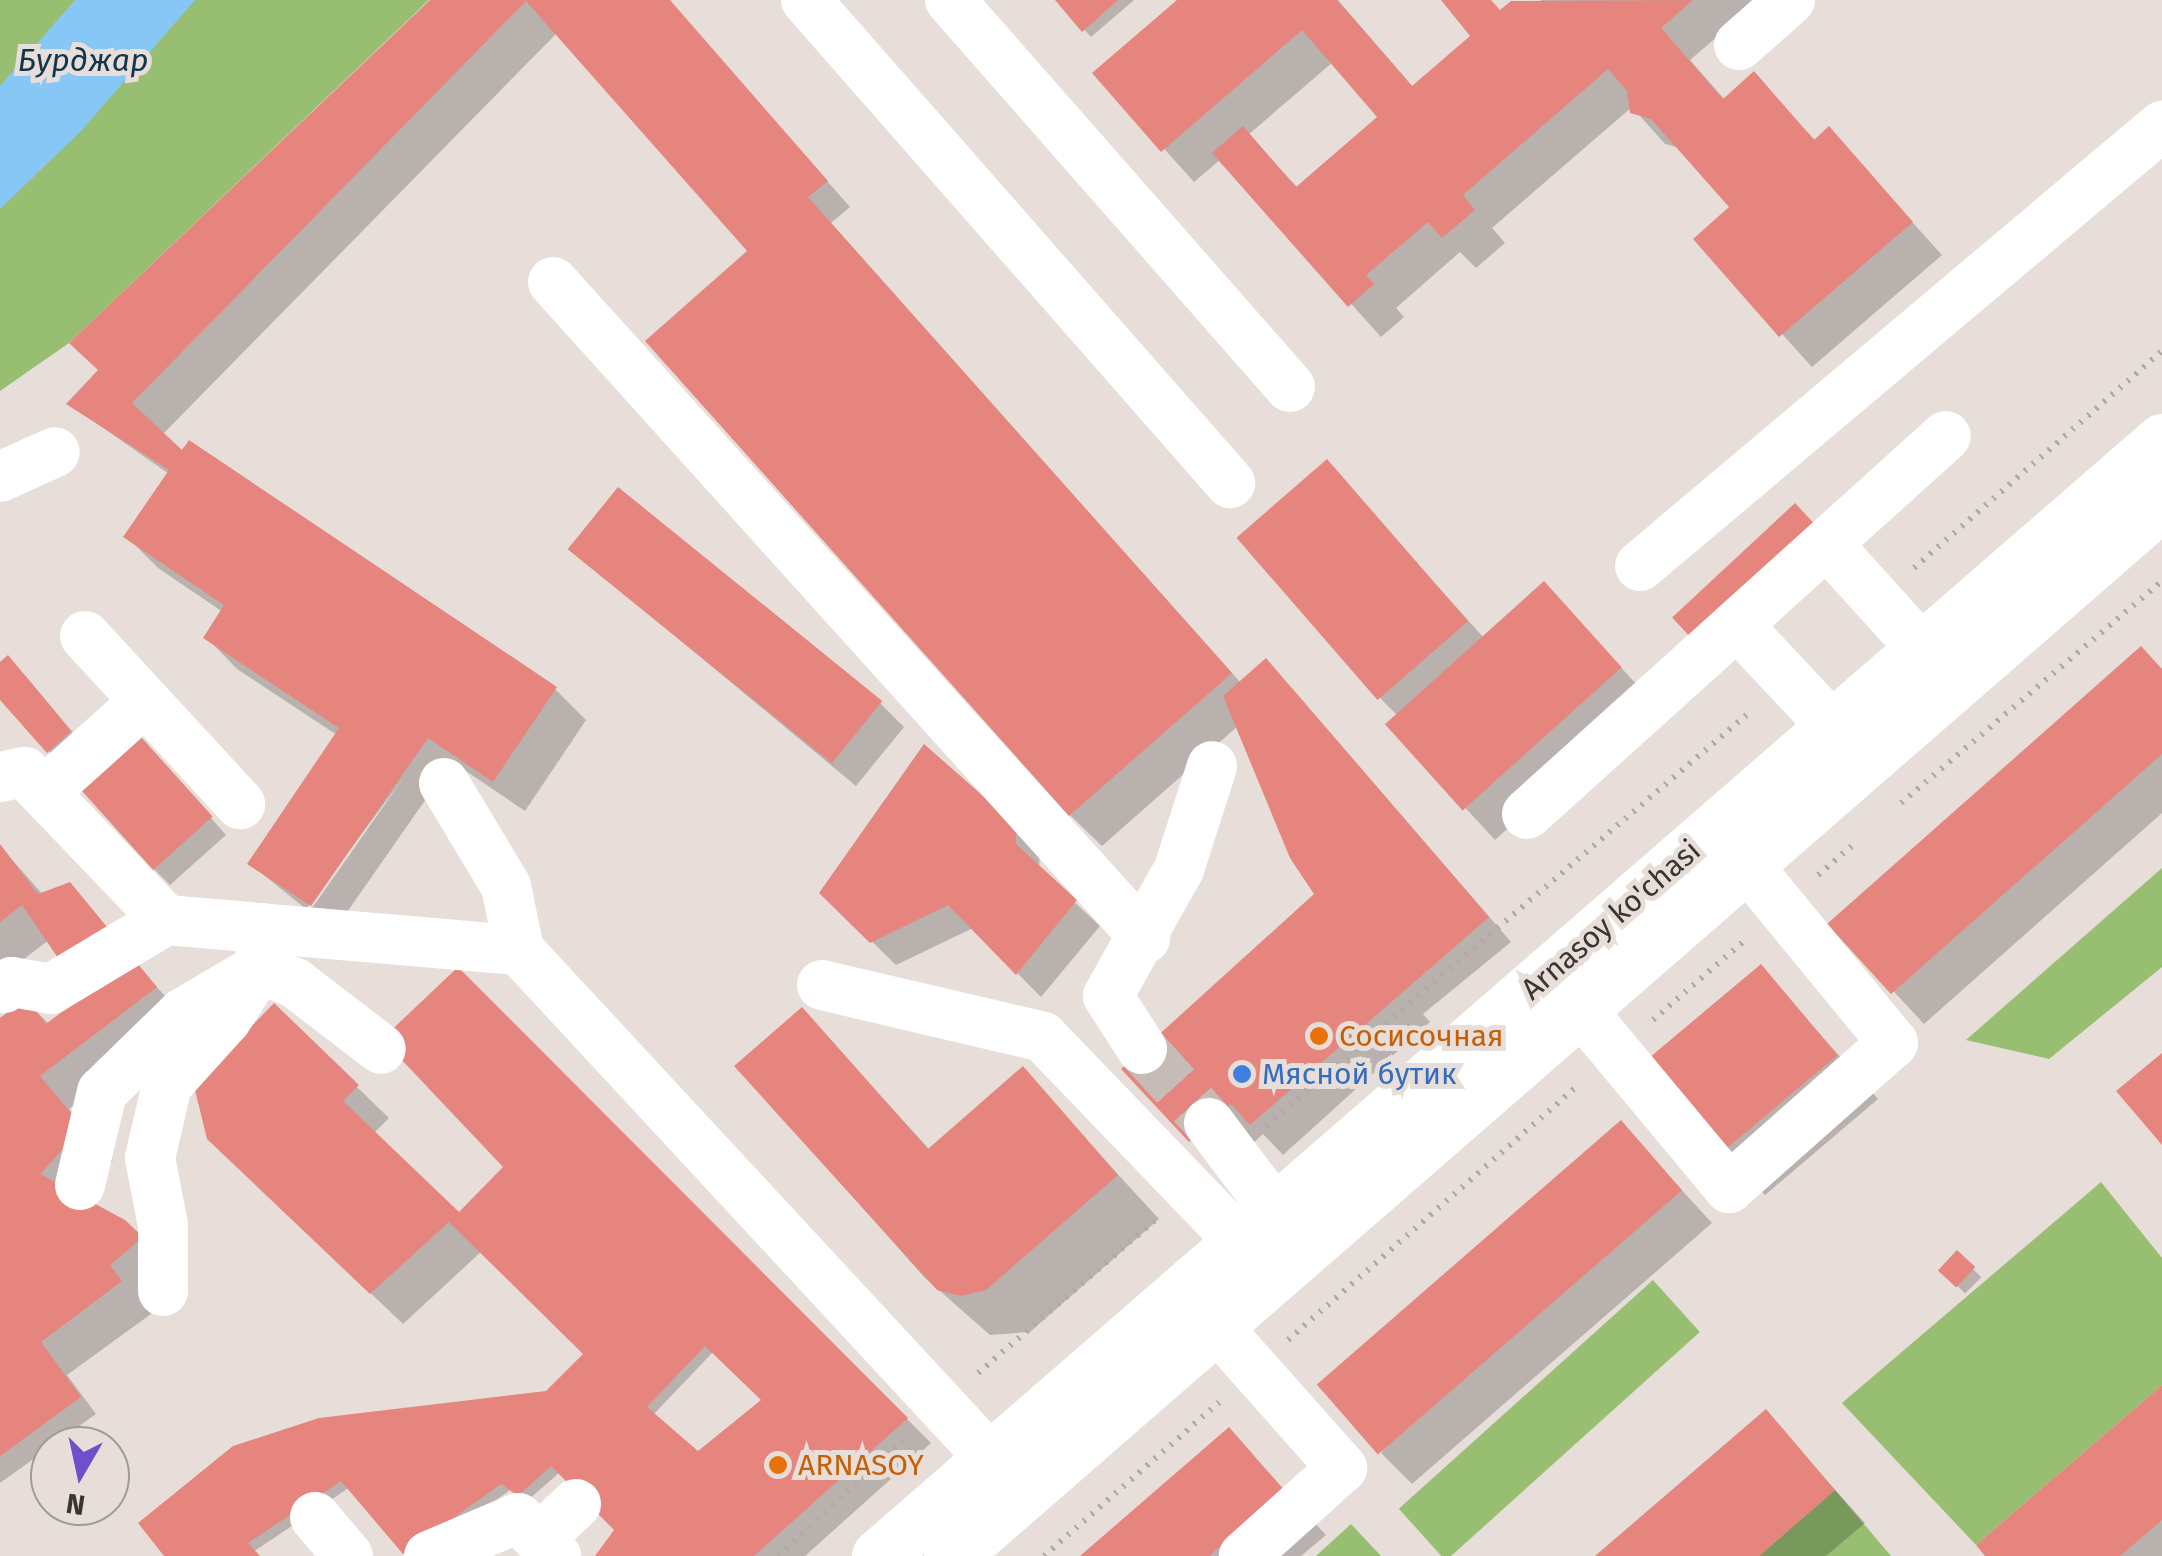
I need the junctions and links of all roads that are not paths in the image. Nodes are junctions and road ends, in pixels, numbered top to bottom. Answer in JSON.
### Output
{"nodes":[{"id":1,"x":806,"y":0,"type":"edge"},
{"id":2,"x":950,"y":0,"type":"edge"},
{"id":3,"x":1790,"y":0,"type":"edge"},
{"id":4,"x":1740,"y":45,"type":"dead end"},
{"id":5,"x":2162,"y":126,"type":"edge"},
{"id":6,"x":552,"y":282,"type":"dead end"},
{"id":7,"x":1290,"y":387,"type":"dead end"},
{"id":8,"x":1946,"y":436,"type":"dead end"},
{"id":9,"x":2162,"y":441,"type":"edge"},
{"id":10,"x":55,"y":452,"type":"dead end"},
{"id":11,"x":0,"y":477,"type":"edge"},
{"id":12,"x":1230,"y":482,"type":"dead end"},
{"id":13,"x":2143,"y":514,"type":"edge"},
{"id":14,"x":1827,"y":544,"type":"junction"},
{"id":15,"x":1640,"y":566,"type":"dead end"},
{"id":16,"x":1738,"y":626,"type":"junction"},
{"id":17,"x":85,"y":636,"type":"dead end"},
{"id":18,"x":1922,"y":650,"type":"junction"},
{"id":19,"x":145,"y":701,"type":"junction"},
{"id":20,"x":1832,"y":727,"type":"junction"},
{"id":21,"x":1212,"y":766,"type":"dead end"},
{"id":22,"x":17,"y":771,"type":"edge"},
{"id":23,"x":444,"y":783,"type":"dead end"},
{"id":24,"x":240,"y":804,"type":"dead end"},
{"id":25,"x":1526,"y":814,"type":"dead end"},
{"id":26,"x":1746,"y":864,"type":"junction"},
{"id":27,"x":166,"y":920,"type":"junction"},
{"id":28,"x":1145,"y":938,"type":"junction"},
{"id":29,"x":261,"y":948,"type":"junction"},
{"id":30,"x":519,"y":950,"type":"junction"},
{"id":31,"x":822,"y":985,"type":"dead end"},
{"id":32,"x":4,"y":988,"type":"dead end"},
{"id":33,"x":1580,"y":1010,"type":"junction"},
{"id":34,"x":382,"y":1049,"type":"dead end"},
{"id":35,"x":1142,"y":1049,"type":"tunnel mouth"},
{"id":36,"x":1210,"y":1124,"type":"tunnel mouth"},
{"id":37,"x":80,"y":1186,"type":"dead end"},
{"id":38,"x":1258,"y":1226,"type":"junction"},
{"id":39,"x":163,"y":1291,"type":"dead end"},
{"id":40,"x":1216,"y":1326,"type":"junction"},
{"id":41,"x":990,"y":1459,"type":"junction"},
{"id":42,"x":576,"y":1504,"type":"dead end"},
{"id":43,"x":315,"y":1517,"type":"dead end"},
{"id":44,"x":548,"y":1548,"type":"edge"},
{"id":45,"x":348,"y":1556,"type":"edge"},
{"id":46,"x":430,"y":1556,"type":"edge"},
{"id":47,"x":879,"y":1556,"type":"edge"},
{"id":48,"x":952,"y":1556,"type":"edge"},
{"id":49,"x":1244,"y":1556,"type":"edge"}],
"edges":[{"from":1,"to":12,"type":"lane"},
{"from":2,"to":7,"type":"lane"},
{"from":3,"to":4,"type":"lane"},
{"from":5,"to":15,"type":"lane"},
{"from":6,"to":28,"type":"lane"},
{"from":8,"to":14,"type":"lane"},
{"from":9,"to":13,"type":"main road","name":"Arnasoy ko'chasi"},
{"from":10,"to":11,"type":"lane"},
{"from":13,"to":18,"type":"main road","name":"Arnasoy ko'chasi"},
{"from":13,"to":26,"type":"main road","name":"Arnasoy ko'chasi"},
{"from":14,"to":16,"type":"lane"},
{"from":14,"to":18,"type":"lane"},
{"from":16,"to":20,"type":"lane"},
{"from":16,"to":25,"type":"lane"},
{"from":17,"to":19,"type":"lane"},
{"from":18,"to":20,"type":"main road","name":"Arnasoy ko'chasi"},
{"from":19,"to":22,"type":"lane"},
{"from":19,"to":24,"type":"lane"},
{"from":20,"to":38,"type":"main road","name":"Arnasoy ko'chasi"},
{"from":21,"to":28,"type":"lane"},
{"from":22,"to":27,"type":"lane"},
{"from":23,"to":30,"type":"lane"},
{"from":26,"to":33,"type":"main road","name":"Arnasoy ko'chasi"},
{"from":26,"to":33,"type":"lane"},
{"from":27,"to":29,"type":"lane"},
{"from":27,"to":32,"type":"lane"},
{"from":28,"to":35,"type":"lane"},
{"from":29,"to":30,"type":"lane"},
{"from":29,"to":34,"type":"lane"},
{"from":29,"to":37,"type":"lane"},
{"from":29,"to":39,"type":"lane"},
{"from":30,"to":41,"type":"lane"},
{"from":31,"to":38,"type":"lane"},
{"from":33,"to":40,"type":"main road","name":"Arnasoy ko'chasi"},
{"from":36,"to":38,"type":"lane"},
{"from":38,"to":41,"type":"main road","name":"Arnasoy ko'chasi"},
{"from":40,"to":48,"type":"main road","name":"Arnasoy ko'chasi"},
{"from":40,"to":49,"type":"lane"},
{"from":41,"to":47,"type":"main road","name":"Arnasoy ko'chasi"},
{"from":42,"to":44,"type":"lane"},
{"from":43,"to":45,"type":"lane"},
{"from":44,"to":46,"type":"lane"}]}
